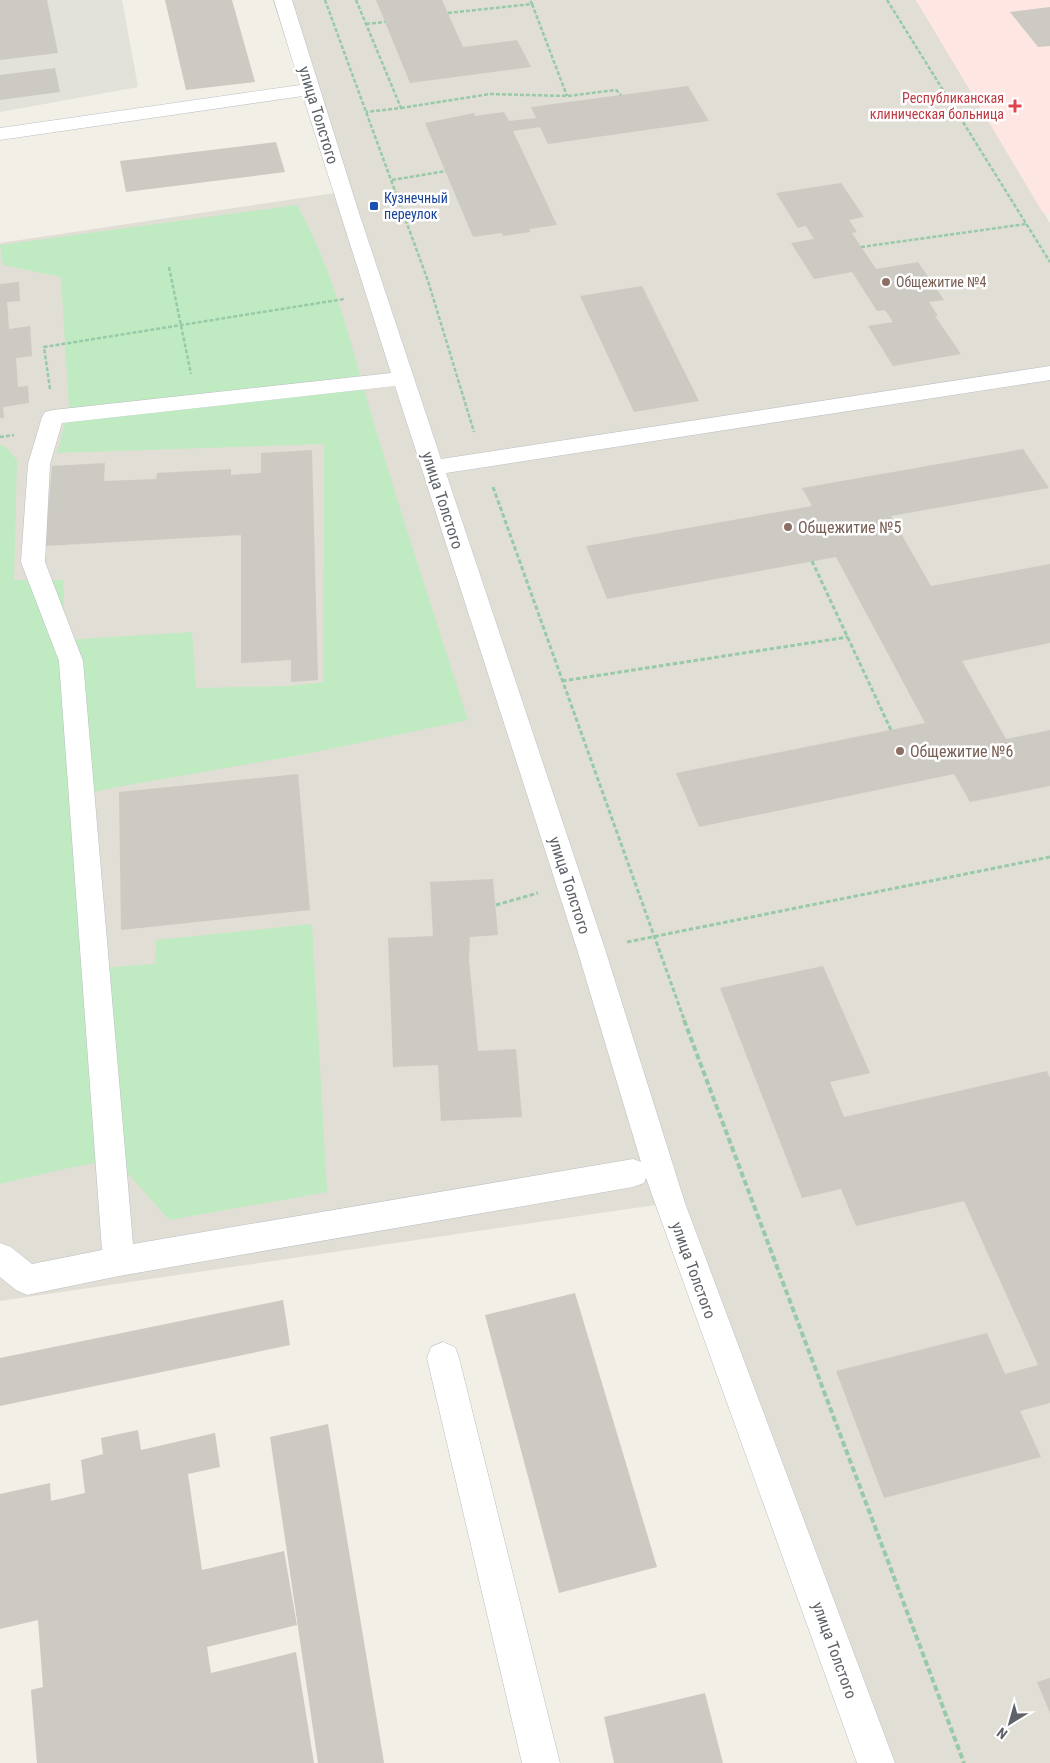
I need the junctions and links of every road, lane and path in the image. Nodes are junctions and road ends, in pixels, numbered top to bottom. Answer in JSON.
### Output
{"nodes":[{"id":1,"x":283,"y":0,"type":"edge"},
{"id":2,"x":325,"y":0,"type":"edge"},
{"id":3,"x":356,"y":0,"type":"edge"},
{"id":4,"x":530,"y":0,"type":"edge"},
{"id":5,"x":887,"y":0,"type":"edge"},
{"id":6,"x":532,"y":4,"type":"junction"},
{"id":7,"x":448,"y":13,"type":"dead end"},
{"id":8,"x":385,"y":22,"type":"dead end"},
{"id":9,"x":366,"y":24,"type":"junction"},
{"id":10,"x":310,"y":89,"type":"junction"},
{"id":11,"x":621,"y":95,"type":"dead end"},
{"id":12,"x":567,"y":96,"type":"junction"},
{"id":13,"x":401,"y":108,"type":"junction"},
{"id":14,"x":366,"y":112,"type":"junction"},
{"id":15,"x":0,"y":134,"type":"edge"},
{"id":16,"x":446,"y":171,"type":"dead end"},
{"id":17,"x":392,"y":180,"type":"junction"},
{"id":18,"x":1026,"y":224,"type":"junction"},
{"id":19,"x":861,"y":247,"type":"dead end"},
{"id":20,"x":1050,"y":262,"type":"edge"},
{"id":21,"x":169,"y":267,"type":"dead end"},
{"id":22,"x":352,"y":298,"type":"dead end"},
{"id":23,"x":181,"y":326,"type":"junction"},
{"id":24,"x":1050,"y":373,"type":"edge"},
{"id":25,"x":403,"y":378,"type":"junction"},
{"id":26,"x":196,"y":401,"type":"junction"},
{"id":27,"x":53,"y":417,"type":"junction"},
{"id":28,"x":484,"y":460,"type":"junction"},
{"id":29,"x":433,"y":468,"type":"junction"},
{"id":30,"x":812,"y":561,"type":"dead end"},
{"id":31,"x":848,"y":637,"type":"junction"},
{"id":32,"x":562,"y":681,"type":"junction"},
{"id":33,"x":891,"y":730,"type":"dead end"},
{"id":34,"x":1050,"y":857,"type":"edge"},
{"id":35,"x":541,"y":893,"type":"dead end"},
{"id":36,"x":496,"y":905,"type":"dead end"},
{"id":37,"x":652,"y":937,"type":"junction"},
{"id":38,"x":591,"y":949,"type":"junction"},
{"id":39,"x":633,"y":1173,"type":"dead end"},
{"id":40,"x":0,"y":1257,"type":"edge"},
{"id":41,"x":119,"y":1261,"type":"junction"},
{"id":42,"x":443,"y":1358,"type":"dead end"},
{"id":43,"x":541,"y":1763,"type":"edge"},
{"id":44,"x":876,"y":1763,"type":"edge"},
{"id":45,"x":964,"y":1763,"type":"edge"}],
"edges":[{"from":1,"to":10,"type":"street","name":"улица Толстого"},
{"from":2,"to":14,"type":"path"},
{"from":3,"to":9,"type":"path"},
{"from":4,"to":6,"type":"path"},
{"from":5,"to":18,"type":"path"},
{"from":6,"to":7,"type":"path"},
{"from":6,"to":12,"type":"path"},
{"from":8,"to":9,"type":"path"},
{"from":9,"to":13,"type":"path"},
{"from":10,"to":15,"type":"street"},
{"from":10,"to":25,"type":"street","name":"улица Толстого"},
{"from":11,"to":12,"type":"path"},
{"from":12,"to":13,"type":"path"},
{"from":13,"to":14,"type":"path"},
{"from":14,"to":17,"type":"path"},
{"from":16,"to":17,"type":"path"},
{"from":17,"to":28,"type":"path"},
{"from":18,"to":19,"type":"path"},
{"from":18,"to":20,"type":"path"},
{"from":21,"to":23,"type":"path"},
{"from":22,"to":23,"type":"path"},
{"from":23,"to":26,"type":"path"},
{"from":23,"to":27,"type":"path"},
{"from":24,"to":28,"type":"street"},
{"from":25,"to":26,"type":"street"},
{"from":25,"to":29,"type":"street","name":"улица Толстого"},
{"from":26,"to":27,"type":"street"},
{"from":27,"to":41,"type":"street"},
{"from":28,"to":29,"type":"street"},
{"from":28,"to":32,"type":"path"},
{"from":29,"to":38,"type":"street","name":"улица Толстого"},
{"from":30,"to":31,"type":"path"},
{"from":31,"to":32,"type":"path"},
{"from":31,"to":33,"type":"path"},
{"from":32,"to":37,"type":"path"},
{"from":34,"to":37,"type":"path"},
{"from":35,"to":36,"type":"path"},
{"from":37,"to":38,"type":"path"},
{"from":37,"to":45,"type":"path"},
{"from":38,"to":44,"type":"street","name":"улица Толстого"},
{"from":39,"to":41,"type":"street"},
{"from":40,"to":41,"type":"street"},
{"from":42,"to":43,"type":"street"}]}
